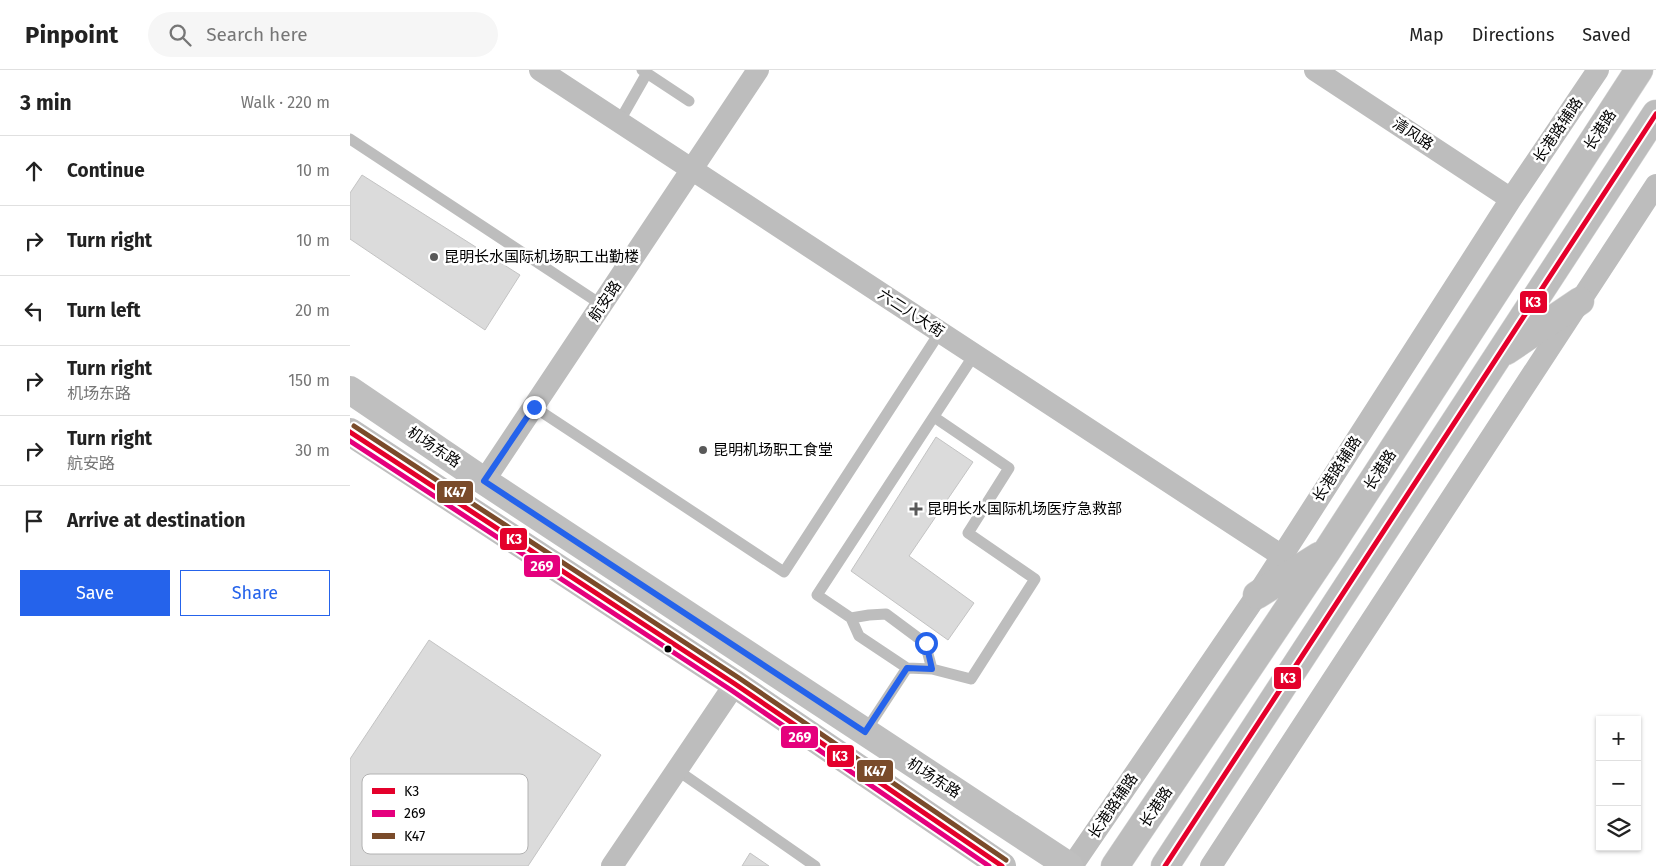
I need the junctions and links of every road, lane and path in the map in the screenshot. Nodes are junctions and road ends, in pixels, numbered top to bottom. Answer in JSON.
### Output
{"nodes":[{"id":1,"x":540,"y":70,"type":"edge"},
{"id":2,"x":758,"y":70,"type":"edge"},
{"id":3,"x":1315,"y":70,"type":"edge"},
{"id":4,"x":1598,"y":70,"type":"edge"},
{"id":5,"x":1639,"y":70,"type":"edge"},
{"id":6,"x":645,"y":72,"type":"edge"},
{"id":7,"x":689,"y":101,"type":"dead end"},
{"id":8,"x":1656,"y":114,"type":"edge"},
{"id":9,"x":618,"y":122,"type":"junction"},
{"id":10,"x":350,"y":139,"type":"edge"},
{"id":11,"x":692,"y":170,"type":"junction"},
{"id":12,"x":1656,"y":185,"type":"edge"},
{"id":13,"x":1511,"y":199,"type":"junction"},
{"id":14,"x":1580,"y":301,"type":"junction"},
{"id":15,"x":602,"y":305,"type":"junction"},
{"id":16,"x":940,"y":332,"type":"junction"},
{"id":17,"x":974,"y":355,"type":"junction"},
{"id":18,"x":1496,"y":357,"type":"junction"},
{"id":19,"x":350,"y":390,"type":"edge"},
{"id":20,"x":534,"y":407,"type":"junction"},
{"id":21,"x":934,"y":417,"type":"junction"},
{"id":22,"x":350,"y":432,"type":"edge"},
{"id":23,"x":484,"y":481,"type":"junction"},
{"id":24,"x":1327,"y":551,"type":"junction"},
{"id":25,"x":1282,"y":556,"type":"junction"},
{"id":26,"x":1257,"y":595,"type":"junction"},
{"id":27,"x":852,"y":618,"type":"junction"},
{"id":28,"x":907,"y":668,"type":"junction"},
{"id":29,"x":932,"y":669,"type":"junction"},
{"id":30,"x":735,"y":684,"type":"junction"},
{"id":31,"x":865,"y":732,"type":"junction"},
{"id":32,"x":677,"y":770,"type":"junction"},
{"id":33,"x":612,"y":866,"type":"edge"},
{"id":34,"x":816,"y":866,"type":"edge"},
{"id":35,"x":1002,"y":866,"type":"edge"},
{"id":36,"x":1071,"y":866,"type":"edge"},
{"id":37,"x":1115,"y":866,"type":"edge"},
{"id":38,"x":1165,"y":866,"type":"edge"},
{"id":39,"x":1211,"y":866,"type":"edge"}],
"edges":[{"from":1,"to":9,"type":"street","name":"六二八大街"},
{"from":2,"to":11,"type":"street","name":"航安路"},
{"from":3,"to":13,"type":"street","name":"清风路"},
{"from":4,"to":13,"type":"street","name":"长港路辅路"},
{"from":5,"to":24,"type":"main road","name":"长港路"},
{"from":6,"to":7,"type":"lane"},
{"from":6,"to":9,"type":"lane"},
{"from":8,"to":18,"type":"main road"},
{"from":9,"to":11,"type":"street","name":"六二八大街"},
{"from":10,"to":15,"type":"lane"},
{"from":11,"to":15,"type":"street","name":"航安路"},
{"from":11,"to":16,"type":"street","name":"六二八大街"},
{"from":12,"to":14,"type":"street"},
{"from":13,"to":25,"type":"street","name":"长港路辅路"},
{"from":14,"to":18,"type":"main road"},
{"from":14,"to":39,"type":"street"},
{"from":15,"to":20,"type":"street","name":"航安路"},
{"from":16,"to":17,"type":"street","name":"六二八大街"},
{"from":16,"to":20,"type":"lane"},
{"from":17,"to":21,"type":"lane"},
{"from":17,"to":25,"type":"street","name":"六二八大街"},
{"from":18,"to":38,"type":"main road"},
{"from":19,"to":23,"type":"main road","name":"机场东路"},
{"from":20,"to":23,"type":"street","name":"航安路"},
{"from":21,"to":27,"type":"lane"},
{"from":21,"to":29,"type":"lane"},
{"from":22,"to":30,"type":"main road"},
{"from":23,"to":31,"type":"main road","name":"机场东路"},
{"from":24,"to":26,"type":"main road"},
{"from":24,"to":37,"type":"main road","name":"长港路"},
{"from":25,"to":26,"type":"street","name":"长港路辅路"},
{"from":26,"to":36,"type":"street","name":"长港路辅路"},
{"from":27,"to":28,"type":"lane"},
{"from":27,"to":29,"type":"lane"},
{"from":28,"to":29,"type":"lane"},
{"from":28,"to":31,"type":"lane"},
{"from":30,"to":32,"type":"street"},
{"from":30,"to":35,"type":"main road"},
{"from":31,"to":36,"type":"main road","name":"机场东路"},
{"from":32,"to":33,"type":"street"},
{"from":32,"to":34,"type":"lane"}]}
